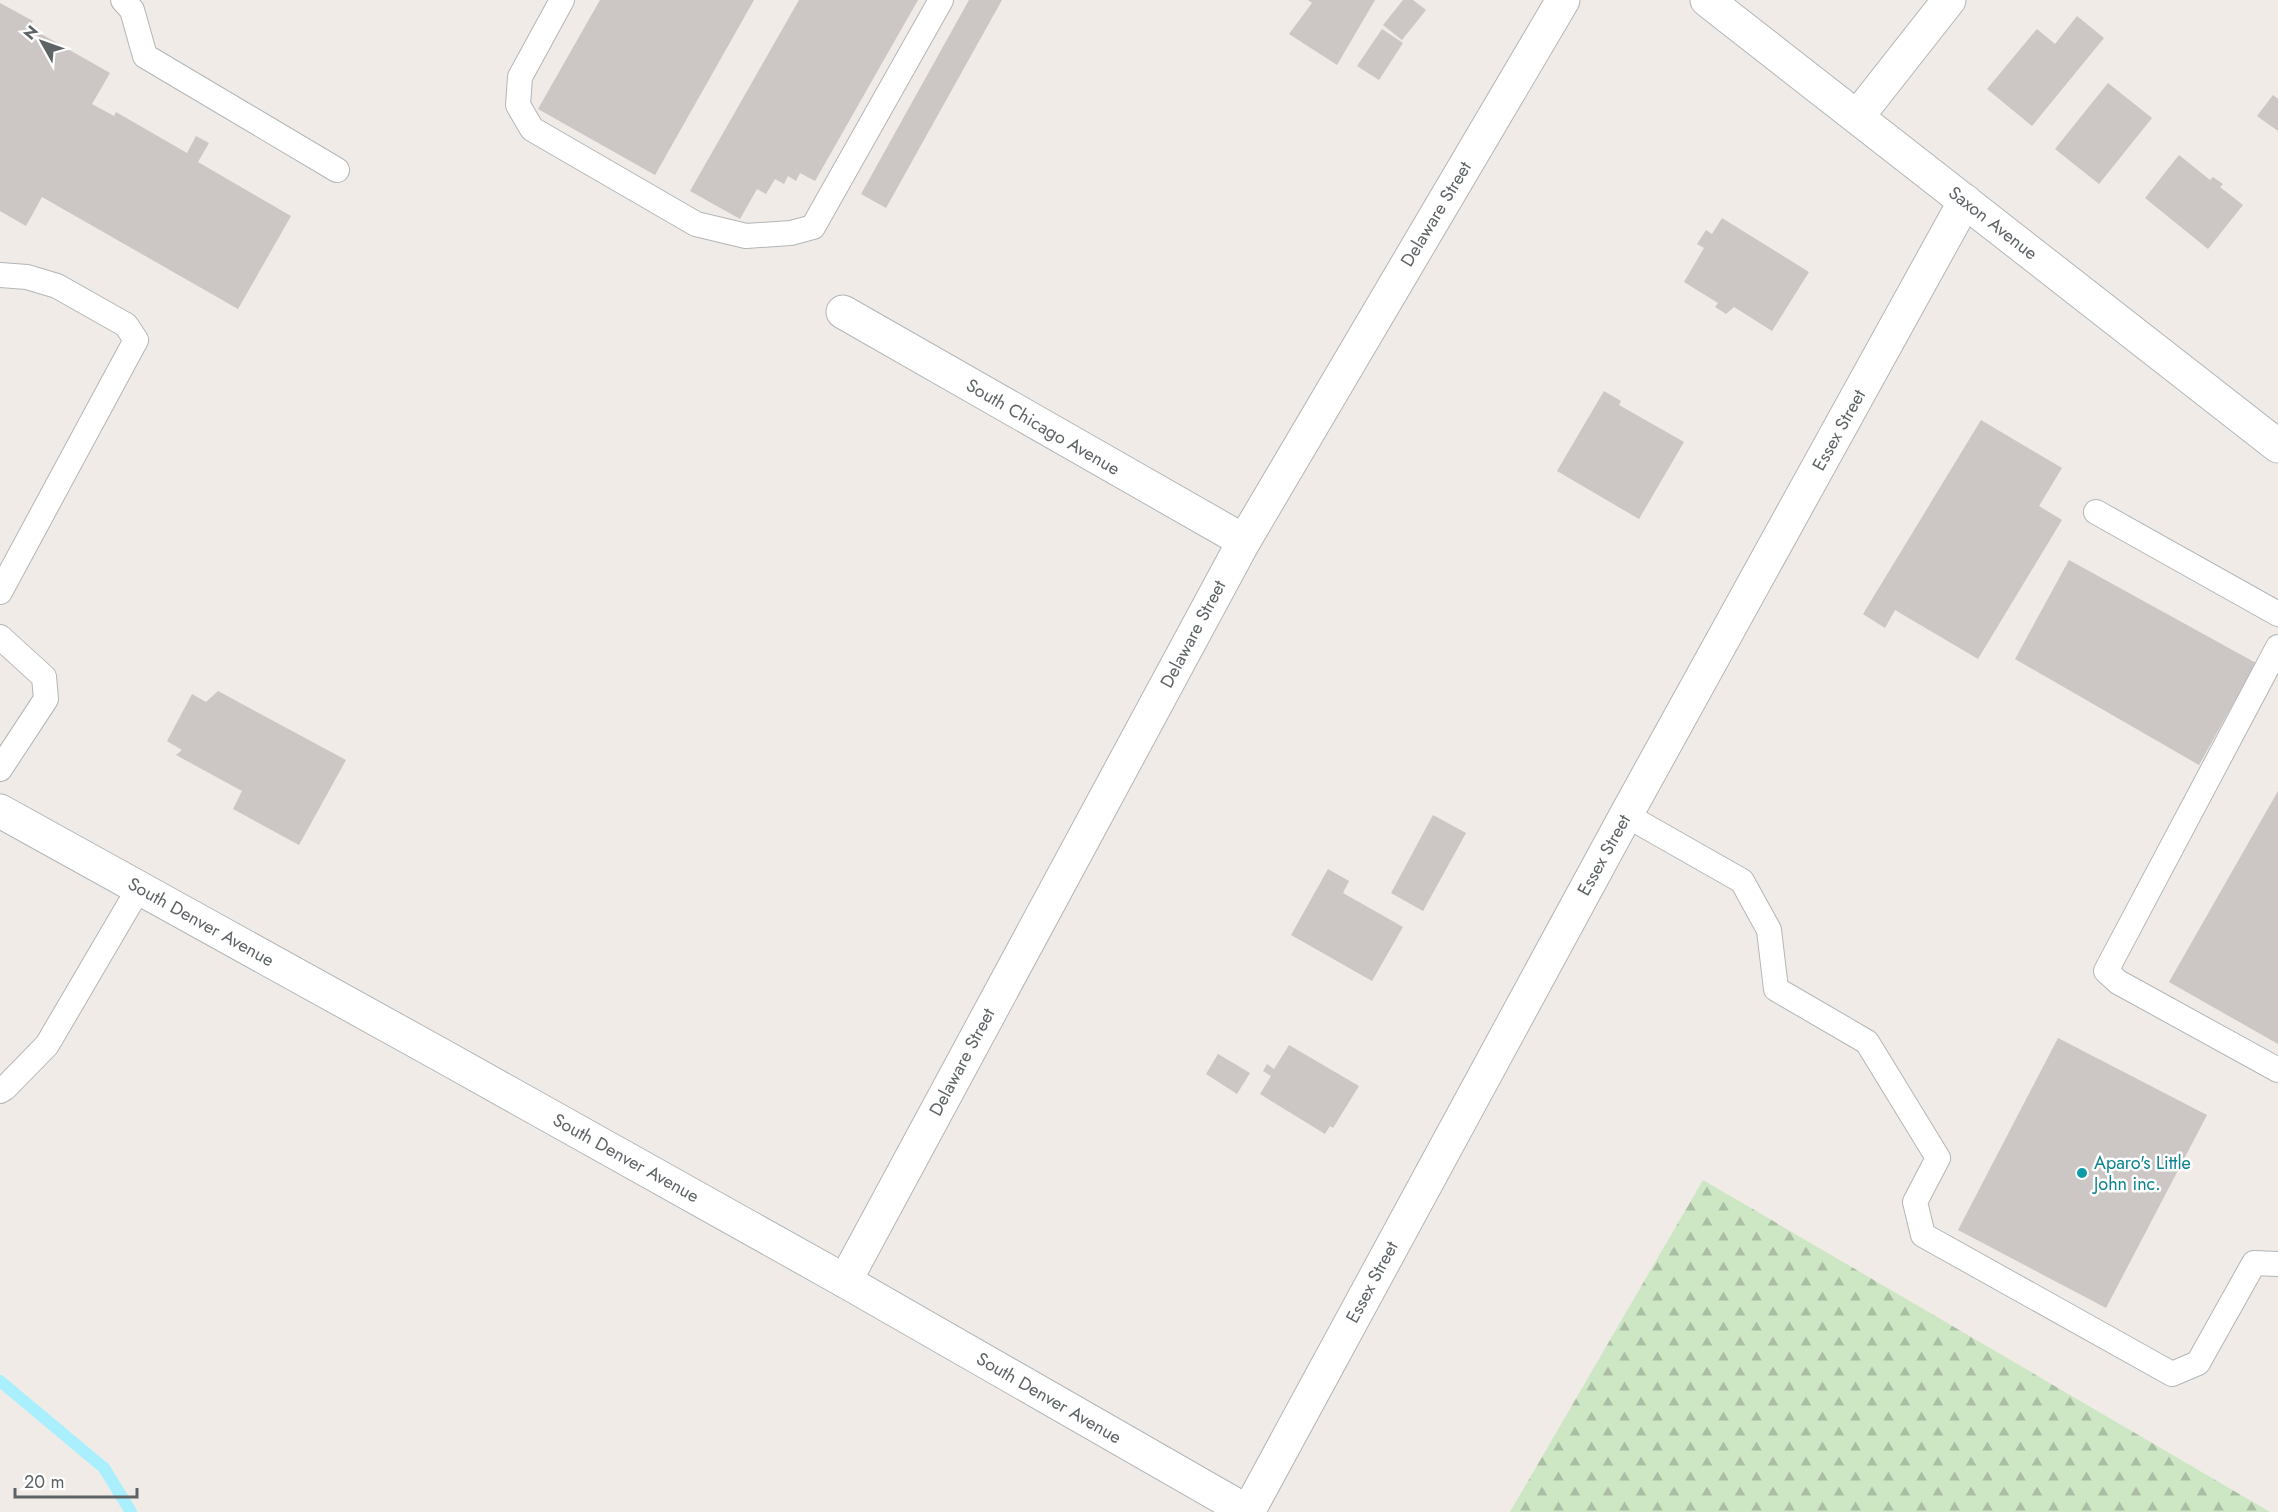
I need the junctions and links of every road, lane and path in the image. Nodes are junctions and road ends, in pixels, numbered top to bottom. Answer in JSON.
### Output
{"nodes":[{"id":1,"x":123,"y":0,"type":"edge"},
{"id":2,"x":562,"y":0,"type":"edge"},
{"id":3,"x":941,"y":0,"type":"edge"},
{"id":4,"x":1563,"y":0,"type":"edge"},
{"id":5,"x":1707,"y":0,"type":"edge"},
{"id":6,"x":1949,"y":0,"type":"edge"},
{"id":7,"x":1857,"y":117,"type":"junction"},
{"id":8,"x":337,"y":170,"type":"dead end"},
{"id":9,"x":1965,"y":201,"type":"junction"},
{"id":10,"x":0,"y":275,"type":"edge"},
{"id":11,"x":843,"y":312,"type":"dead end"},
{"id":12,"x":2278,"y":446,"type":"edge"},
{"id":13,"x":2096,"y":512,"type":"dead end"},
{"id":14,"x":1244,"y":541,"type":"junction"},
{"id":15,"x":0,"y":592,"type":"edge"},
{"id":16,"x":2278,"y":614,"type":"edge"},
{"id":17,"x":0,"y":637,"type":"edge"},
{"id":18,"x":2278,"y":647,"type":"edge"},
{"id":19,"x":0,"y":769,"type":"edge"},
{"id":20,"x":0,"y":812,"type":"edge"},
{"id":21,"x":1626,"y":815,"type":"junction"},
{"id":22,"x":139,"y":888,"type":"junction"},
{"id":23,"x":2278,"y":1070,"type":"edge"},
{"id":24,"x":0,"y":1091,"type":"edge"},
{"id":25,"x":2278,"y":1264,"type":"edge"},
{"id":26,"x":845,"y":1281,"type":"junction"},
{"id":27,"x":1248,"y":1512,"type":"edge"}],
"edges":[{"from":1,"to":8,"type":"lane"},
{"from":2,"to":3,"type":"lane"},
{"from":4,"to":14,"type":"street","name":"Delaware Street"},
{"from":5,"to":7,"type":"street","name":"Saxon Avenue"},
{"from":6,"to":7,"type":"street"},
{"from":7,"to":9,"type":"street","name":"Saxon Avenue"},
{"from":9,"to":12,"type":"street","name":"Saxon Avenue"},
{"from":9,"to":21,"type":"street","name":"Essex Street"},
{"from":10,"to":15,"type":"lane"},
{"from":11,"to":14,"type":"street","name":"South Chicago Avenue"},
{"from":13,"to":16,"type":"lane"},
{"from":14,"to":26,"type":"street","name":"Delaware Street"},
{"from":17,"to":19,"type":"lane"},
{"from":18,"to":23,"type":"lane"},
{"from":20,"to":22,"type":"street","name":"South Denver Avenue"},
{"from":21,"to":25,"type":"lane"},
{"from":21,"to":27,"type":"street","name":"Essex Street"},
{"from":22,"to":24,"type":"lane"},
{"from":22,"to":26,"type":"street","name":"South Denver Avenue"},
{"from":26,"to":27,"type":"street","name":"South Denver Avenue"}]}
